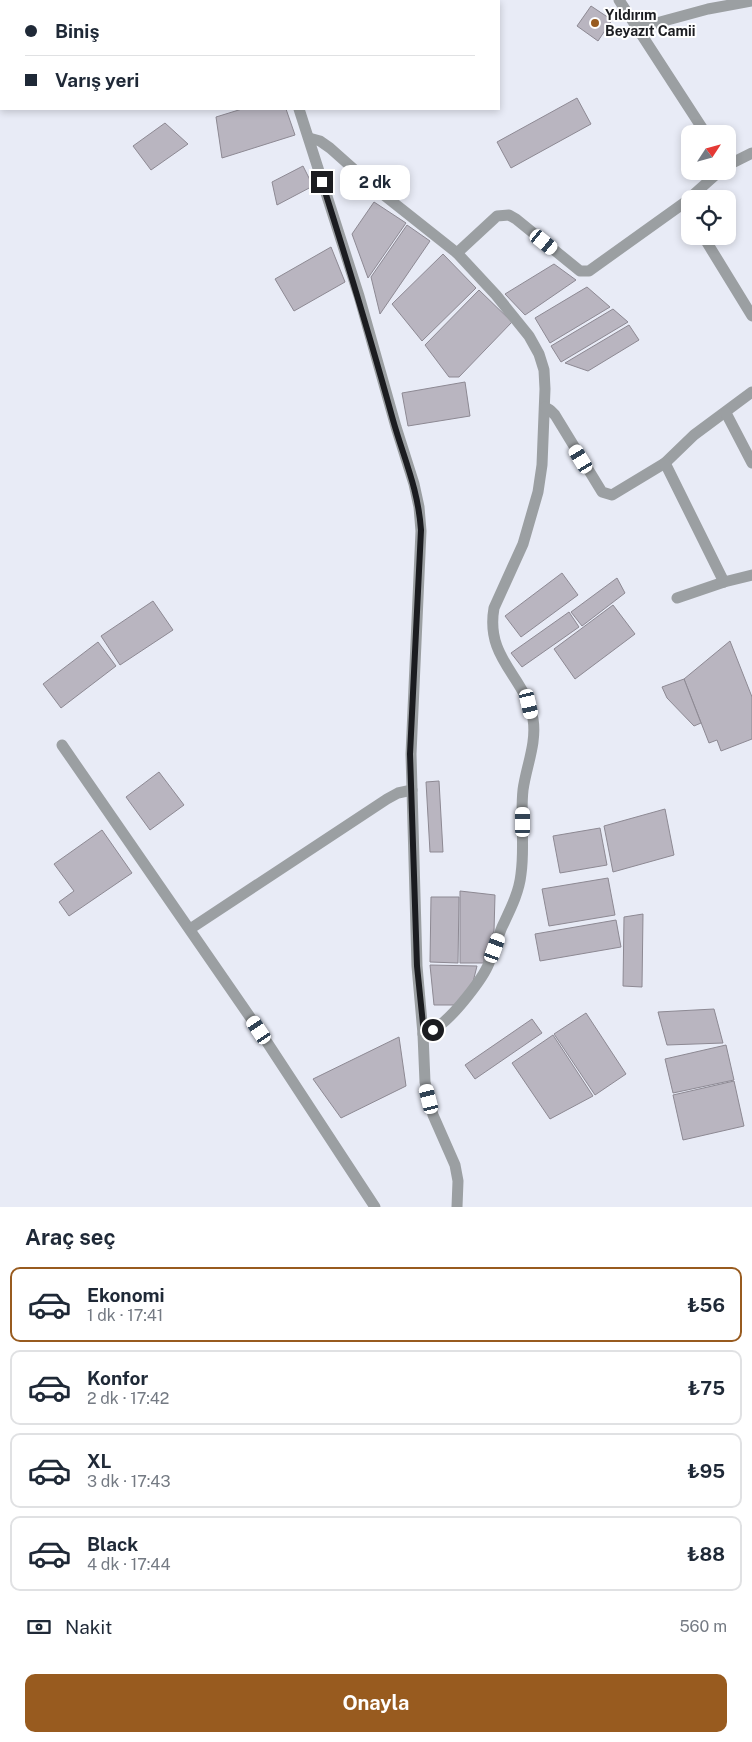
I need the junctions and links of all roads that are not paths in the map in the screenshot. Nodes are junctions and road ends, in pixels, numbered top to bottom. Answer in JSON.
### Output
{"nodes":[{"id":1,"x":619,"y":0,"type":"edge"},
{"id":2,"x":752,"y":1,"type":"edge"},
{"id":3,"x":706,"y":5,"type":"edge"},
{"id":4,"x":638,"y":28,"type":"junction"},
{"id":5,"x":299,"y":110,"type":"edge"},
{"id":6,"x":700,"y":125,"type":"edge"},
{"id":7,"x":309,"y":138,"type":"junction"},
{"id":8,"x":752,"y":153,"type":"edge"},
{"id":9,"x":736,"y":161,"type":"edge"},
{"id":10,"x":710,"y":180,"type":"edge"},
{"id":11,"x":699,"y":190,"type":"edge"},
{"id":12,"x":681,"y":205,"type":"edge"},
{"id":13,"x":709,"y":245,"type":"edge"},
{"id":14,"x":457,"y":253,"type":"junction"},
{"id":15,"x":752,"y":316,"type":"edge"},
{"id":16,"x":752,"y":392,"type":"edge"},
{"id":17,"x":544,"y":407,"type":"junction"},
{"id":18,"x":726,"y":413,"type":"junction"},
{"id":19,"x":665,"y":463,"type":"junction"},
{"id":20,"x":752,"y":463,"type":"edge"},
{"id":21,"x":752,"y":575,"type":"edge"},
{"id":22,"x":724,"y":582,"type":"junction"},
{"id":23,"x":677,"y":598,"type":"dead end"},
{"id":24,"x":62,"y":745,"type":"dead end"},
{"id":25,"x":412,"y":790,"type":"junction"},
{"id":26,"x":190,"y":929,"type":"junction"},
{"id":27,"x":424,"y":1034,"type":"junction"},
{"id":28,"x":375,"y":1207,"type":"edge"},
{"id":29,"x":457,"y":1207,"type":"edge"}],
"edges":[{"from":1,"to":4,"type":"street"},
{"from":2,"to":3,"type":"street"},
{"from":3,"to":4,"type":"street"},
{"from":4,"to":6,"type":"street"},
{"from":5,"to":7,"type":"street"},
{"from":7,"to":14,"type":"street"},
{"from":7,"to":25,"type":"street"},
{"from":8,"to":9,"type":"street"},
{"from":10,"to":11,"type":"street"},
{"from":12,"to":14,"type":"street"},
{"from":13,"to":15,"type":"street"},
{"from":14,"to":17,"type":"street"},
{"from":16,"to":18,"type":"street"},
{"from":17,"to":19,"type":"street"},
{"from":17,"to":27,"type":"street"},
{"from":18,"to":19,"type":"street"},
{"from":18,"to":20,"type":"street"},
{"from":19,"to":22,"type":"street"},
{"from":21,"to":22,"type":"street"},
{"from":22,"to":23,"type":"street"},
{"from":24,"to":26,"type":"street"},
{"from":25,"to":26,"type":"street"},
{"from":25,"to":27,"type":"street"},
{"from":26,"to":28,"type":"street"},
{"from":27,"to":29,"type":"street"}]}
